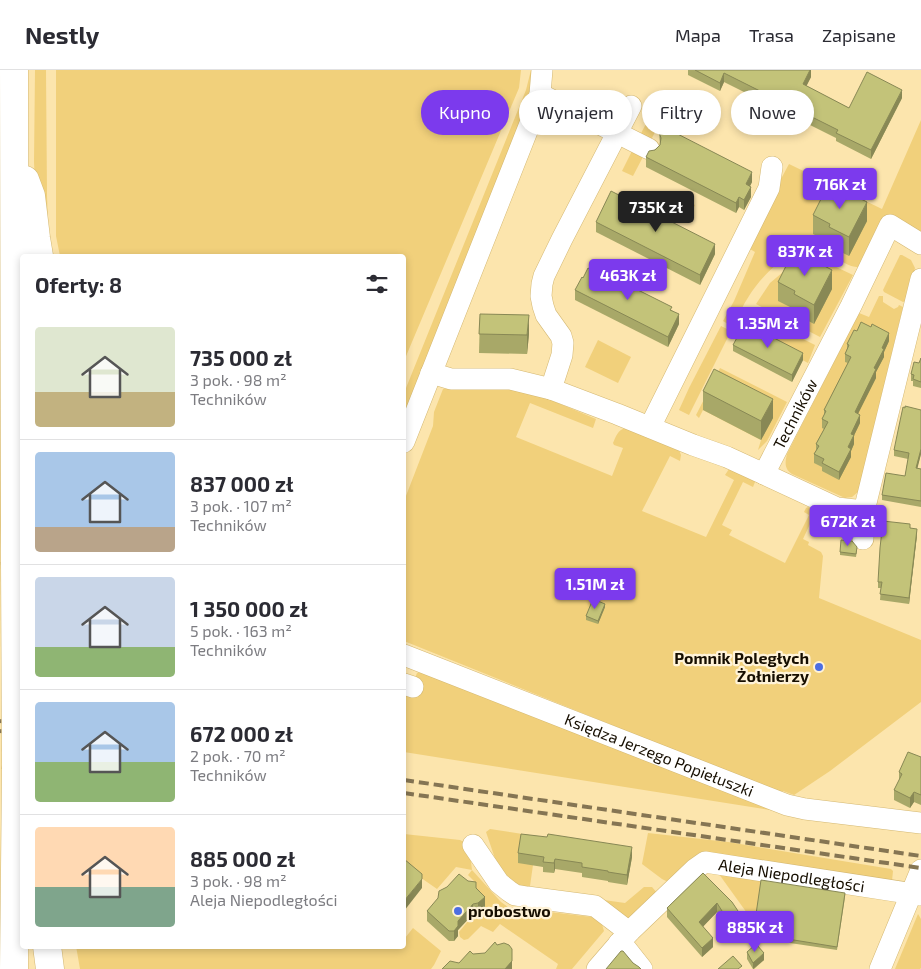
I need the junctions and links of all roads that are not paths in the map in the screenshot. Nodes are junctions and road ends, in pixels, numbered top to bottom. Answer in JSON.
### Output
{"nodes":[{"id":1,"x":14,"y":70,"type":"edge"},
{"id":2,"x":542,"y":70,"type":"edge"},
{"id":3,"x":540,"y":90,"type":"edge"},
{"id":4,"x":526,"y":135,"type":"edge"},
{"id":5,"x":615,"y":135,"type":"edge"},
{"id":6,"x":620,"y":135,"type":"edge"},
{"id":7,"x":649,"y":150,"type":"edge"},
{"id":8,"x":14,"y":153,"type":"junction"},
{"id":9,"x":772,"y":168,"type":"dead end"},
{"id":10,"x":921,"y":244,"type":"edge"},
{"id":11,"x":40,"y":254,"type":"edge"},
{"id":12,"x":921,"y":279,"type":"edge"},
{"id":13,"x":431,"y":373,"type":"junction"},
{"id":14,"x":551,"y":389,"type":"junction"},
{"id":15,"x":650,"y":427,"type":"junction"},
{"id":16,"x":406,"y":437,"type":"edge"},
{"id":17,"x":764,"y":474,"type":"junction"},
{"id":18,"x":864,"y":512,"type":"junction"},
{"id":19,"x":863,"y":539,"type":"dead end"},
{"id":20,"x":12,"y":573,"type":"edge"},
{"id":21,"x":406,"y":656,"type":"edge"},
{"id":22,"x":19,"y":808,"type":"edge"},
{"id":23,"x":921,"y":823,"type":"edge"},
{"id":24,"x":473,"y":845,"type":"dead end"},
{"id":25,"x":921,"y":870,"type":"edge"},
{"id":26,"x":916,"y":894,"type":"edge"},
{"id":27,"x":624,"y":937,"type":"junction"},
{"id":28,"x":47,"y":949,"type":"edge"},
{"id":29,"x":14,"y":969,"type":"edge"},
{"id":30,"x":50,"y":969,"type":"edge"},
{"id":31,"x":596,"y":969,"type":"edge"},
{"id":32,"x":642,"y":969,"type":"edge"},
{"id":33,"x":880,"y":969,"type":"edge"}],
"edges":[{"from":1,"to":8,"type":"highway"},
{"from":2,"to":3,"type":"street"},
{"from":4,"to":13,"type":"street"},
{"from":5,"to":14,"type":"street"},
{"from":6,"to":7,"type":"street"},
{"from":8,"to":11,"type":"highway"},
{"from":8,"to":20,"type":"highway"},
{"from":9,"to":15,"type":"street"},
{"from":10,"to":17,"type":"street","name":"Techników"},
{"from":12,"to":18,"type":"street"},
{"from":13,"to":14,"type":"street"},
{"from":13,"to":16,"type":"street"},
{"from":14,"to":15,"type":"street"},
{"from":15,"to":17,"type":"street"},
{"from":17,"to":18,"type":"street"},
{"from":18,"to":19,"type":"street"},
{"from":20,"to":22,"type":"highway","bridge":true},
{"from":21,"to":23,"type":"street","name":"Księdza Jerzego Popiełuszki"},
{"from":22,"to":29,"type":"highway"},
{"from":24,"to":27,"type":"street"},
{"from":25,"to":26,"type":"street"},
{"from":26,"to":27,"type":"street","name":"Aleja Niepodległości"},
{"from":26,"to":33,"type":"street"},
{"from":27,"to":31,"type":"street","name":"Aleja Niepodległości"},
{"from":27,"to":32,"type":"street"},
{"from":28,"to":30,"type":"highway"}]}
